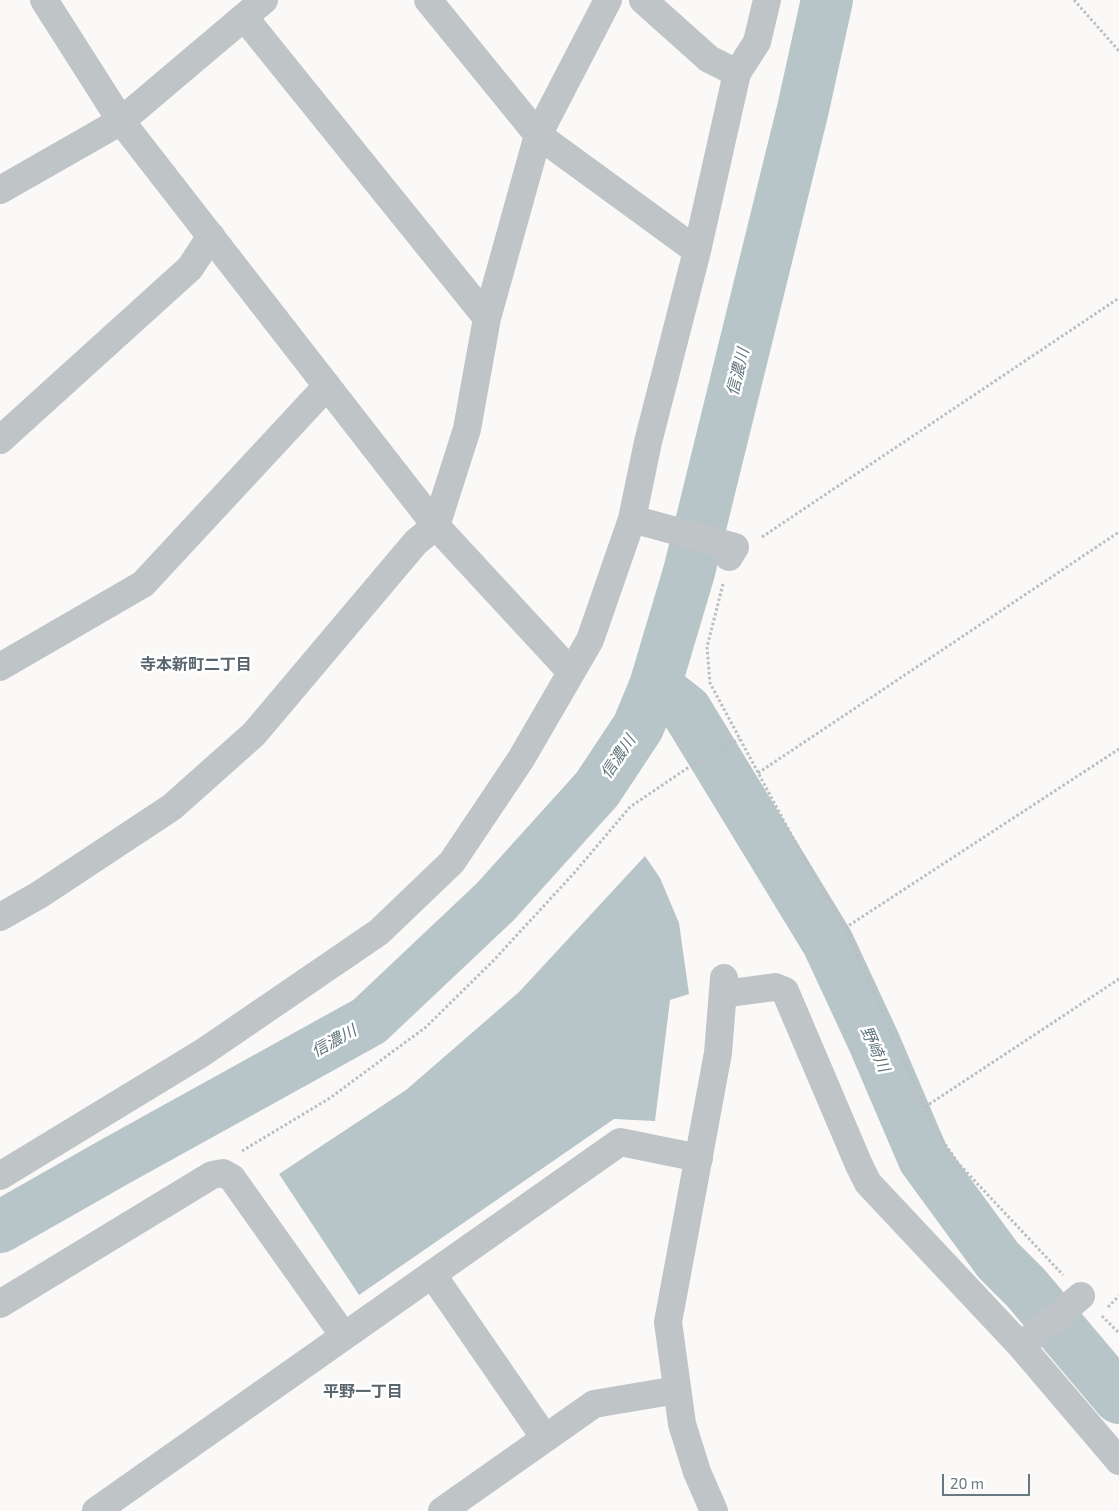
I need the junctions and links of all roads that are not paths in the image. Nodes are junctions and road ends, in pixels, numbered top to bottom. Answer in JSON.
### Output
{"nodes":[{"id":1,"x":44,"y":0,"type":"edge"},
{"id":2,"x":428,"y":0,"type":"edge"},
{"id":3,"x":608,"y":0,"type":"edge"},
{"id":4,"x":643,"y":0,"type":"edge"},
{"id":5,"x":768,"y":0,"type":"edge"},
{"id":6,"x":254,"y":8,"type":"edge"},
{"id":7,"x":738,"y":73,"type":"junction"},
{"id":8,"x":121,"y":122,"type":"junction"},
{"id":9,"x":538,"y":136,"type":"junction"},
{"id":10,"x":0,"y":190,"type":"edge"},
{"id":11,"x":211,"y":236,"type":"junction"},
{"id":12,"x":697,"y":251,"type":"junction"},
{"id":13,"x":487,"y":318,"type":"junction"},
{"id":14,"x":327,"y":386,"type":"junction"},
{"id":15,"x":0,"y":440,"type":"edge"},
{"id":16,"x":632,"y":519,"type":"junction"},
{"id":17,"x":436,"y":526,"type":"junction"},
{"id":18,"x":728,"y":549,"type":"road end"},
{"id":19,"x":0,"y":667,"type":"edge"},
{"id":20,"x":571,"y":672,"type":"junction"},
{"id":21,"x":0,"y":917,"type":"edge"},
{"id":22,"x":699,"y":1158,"type":"junction"},
{"id":23,"x":0,"y":1176,"type":"edge"},
{"id":24,"x":432,"y":1274,"type":"junction"},
{"id":25,"x":1080,"y":1296,"type":"road end"},
{"id":26,"x":0,"y":1304,"type":"edge"},
{"id":27,"x":344,"y":1336,"type":"junction"},
{"id":28,"x":1022,"y":1345,"type":"junction"},
{"id":29,"x":677,"y":1390,"type":"junction"},
{"id":30,"x":545,"y":1438,"type":"junction"},
{"id":31,"x":1119,"y":1461,"type":"edge"},
{"id":32,"x":96,"y":1511,"type":"edge"},
{"id":33,"x":442,"y":1511,"type":"edge"},
{"id":34,"x":714,"y":1511,"type":"edge"}],
"edges":[{"from":1,"to":8,"type":"street"},
{"from":2,"to":9,"type":"street"},
{"from":3,"to":9,"type":"street"},
{"from":4,"to":7,"type":"street"},
{"from":5,"to":7,"type":"street"},
{"from":6,"to":8,"type":"street"},
{"from":6,"to":13,"type":"street"},
{"from":7,"to":12,"type":"street"},
{"from":8,"to":10,"type":"street"},
{"from":8,"to":11,"type":"street"},
{"from":9,"to":12,"type":"street"},
{"from":9,"to":13,"type":"street"},
{"from":11,"to":14,"type":"street"},
{"from":11,"to":15,"type":"street"},
{"from":12,"to":16,"type":"street"},
{"from":13,"to":17,"type":"street"},
{"from":14,"to":17,"type":"street"},
{"from":14,"to":19,"type":"street"},
{"from":16,"to":18,"type":"street"},
{"from":16,"to":20,"type":"street"},
{"from":17,"to":20,"type":"street"},
{"from":17,"to":21,"type":"street"},
{"from":20,"to":23,"type":"street"},
{"from":22,"to":24,"type":"street"},
{"from":22,"to":28,"type":"street"},
{"from":22,"to":29,"type":"street"},
{"from":24,"to":27,"type":"street"},
{"from":24,"to":30,"type":"street"},
{"from":25,"to":28,"type":"street"},
{"from":26,"to":27,"type":"street"},
{"from":27,"to":32,"type":"street"},
{"from":28,"to":31,"type":"street"},
{"from":29,"to":30,"type":"street"},
{"from":29,"to":34,"type":"street"},
{"from":30,"to":33,"type":"street"}]}
